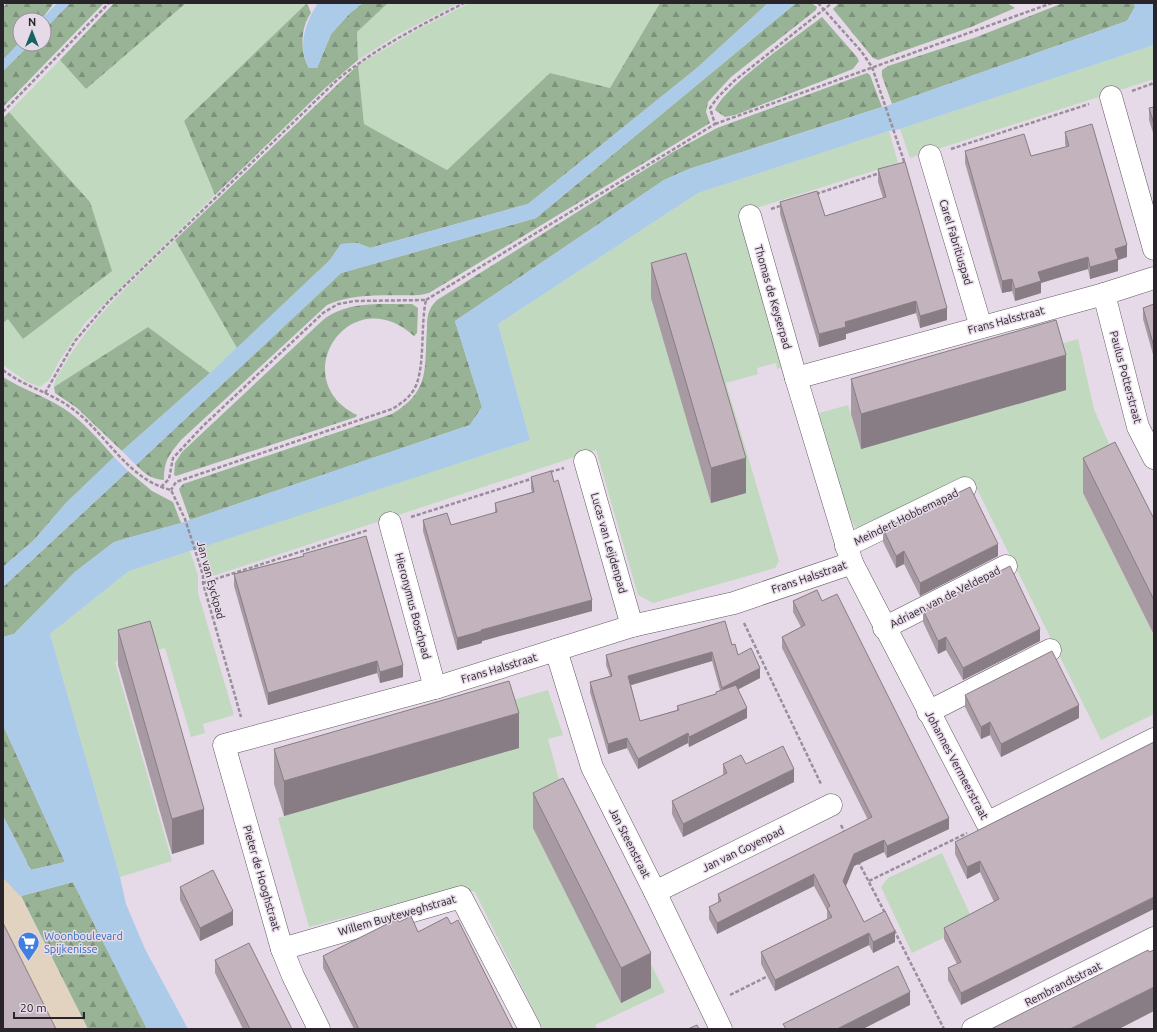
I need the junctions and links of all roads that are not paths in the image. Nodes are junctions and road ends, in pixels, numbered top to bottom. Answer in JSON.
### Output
{"nodes":[{"id":1,"x":1111,"y":97,"type":"dead end"},
{"id":2,"x":930,"y":156,"type":"dead end"},
{"id":3,"x":750,"y":216,"type":"dead end"},
{"id":4,"x":1154,"y":249,"type":"edge"},
{"id":5,"x":1154,"y":278,"type":"edge"},
{"id":6,"x":1104,"y":294,"type":"junction"},
{"id":7,"x":981,"y":327,"type":"junction"},
{"id":8,"x":796,"y":378,"type":"junction"},
{"id":9,"x":1154,"y":458,"type":"edge"},
{"id":10,"x":585,"y":461,"type":"dead end"},
{"id":11,"x":965,"y":488,"type":"edge"},
{"id":12,"x":390,"y":523,"type":"dead end"},
{"id":13,"x":849,"y":554,"type":"junction"},
{"id":14,"x":1006,"y":566,"type":"edge"},
{"id":15,"x":632,"y":626,"type":"junction"},
{"id":16,"x":884,"y":628,"type":"junction"},
{"id":17,"x":556,"y":650,"type":"junction"},
{"id":18,"x":1050,"y":650,"type":"edge"},
{"id":19,"x":435,"y":688,"type":"junction"},
{"id":20,"x":928,"y":712,"type":"junction"},
{"id":21,"x":247,"y":738,"type":"joint"},
{"id":22,"x":1154,"y":739,"type":"edge"},
{"id":23,"x":831,"y":805,"type":"dead end"},
{"id":24,"x":655,"y":892,"type":"junction"},
{"id":25,"x":1154,"y":938,"type":"edge"},
{"id":26,"x":282,"y":949,"type":"junction"},
{"id":27,"x":319,"y":1029,"type":"edge"},
{"id":28,"x":530,"y":1029,"type":"edge"},
{"id":29,"x":722,"y":1029,"type":"edge"},
{"id":30,"x":972,"y":1029,"type":"edge"}],
"edges":[{"from":1,"to":4,"type":"street"},
{"from":2,"to":7,"type":"street","name":"Carel Fabritiuspad"},
{"from":3,"to":8,"type":"street","name":"Thomas de Keyserpad"},
{"from":5,"to":6,"type":"street","name":"Frans Halsstraat"},
{"from":6,"to":7,"type":"street","name":"Frans Halsstraat"},
{"from":6,"to":9,"type":"street","name":"Paulus Potterstraat"},
{"from":7,"to":8,"type":"street","name":"Frans Halsstraat"},
{"from":8,"to":13,"type":"street","name":"Frans Halsstraat"},
{"from":10,"to":15,"type":"street","name":"Lucas van Leijdenpad"},
{"from":11,"to":13,"type":"street","name":"Meindert Hobbemapad"},
{"from":12,"to":19,"type":"street","name":"Hieronymus Boschpad"},
{"from":13,"to":15,"type":"street","name":"Frans Halsstraat"},
{"from":13,"to":16,"type":"street","name":"Johannes Vermeerstraat"},
{"from":14,"to":16,"type":"street","name":"Adriaen van de Veldepad"},
{"from":15,"to":17,"type":"street","name":"Frans Halsstraat"},
{"from":16,"to":20,"type":"street","name":"Johannes Vermeerstraat"},
{"from":17,"to":19,"type":"street","name":"Frans Halsstraat"},
{"from":17,"to":24,"type":"street","name":"Jan Steenstraat"},
{"from":18,"to":20,"type":"street"},
{"from":19,"to":21,"type":"street","name":"Frans Halsstraat"},
{"from":20,"to":22,"type":"street","name":"Johannes Vermeerstraat"},
{"from":21,"to":26,"type":"street","name":"Pieter de Hooghstraat"},
{"from":23,"to":24,"type":"street","name":"Jan van Goyenpad"},
{"from":24,"to":29,"type":"street","name":"Jan Steenstraat"},
{"from":25,"to":30,"type":"street","name":"Rembrandtstraat"},
{"from":26,"to":27,"type":"street","name":"Pieter de Hooghstraat"},
{"from":26,"to":28,"type":"street","name":"Willem Buyteweghstraat"}]}
